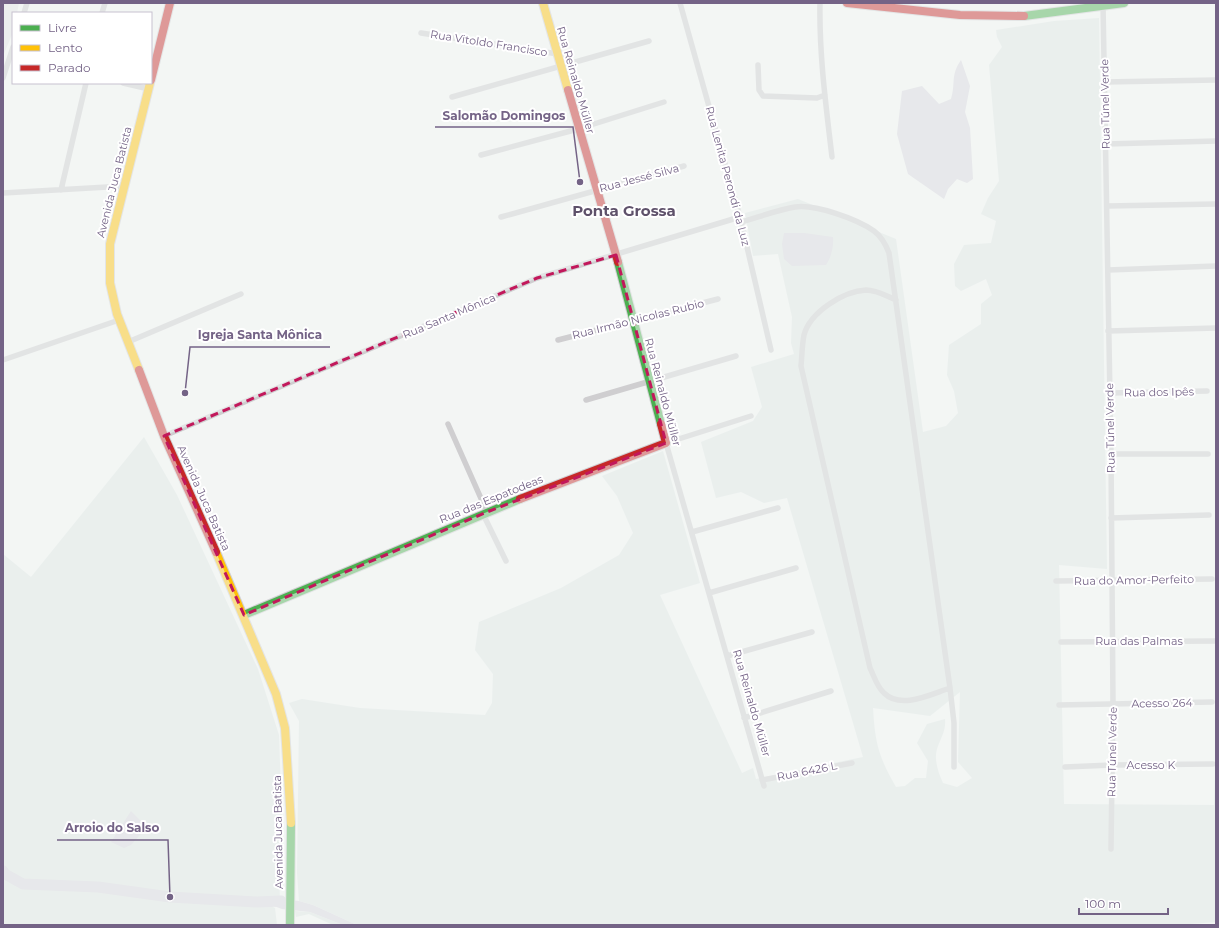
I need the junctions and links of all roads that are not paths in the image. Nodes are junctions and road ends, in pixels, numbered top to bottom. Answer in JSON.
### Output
{"nodes":[{"id":1,"x":170,"y":3,"type":"edge"},
{"id":2,"x":543,"y":3,"type":"edge"},
{"id":3,"x":680,"y":3,"type":"edge"},
{"id":4,"x":820,"y":3,"type":"edge"},
{"id":5,"x":846,"y":3,"type":"edge"},
{"id":6,"x":1124,"y":3,"type":"edge"},
{"id":7,"x":1103,"y":5,"type":"edge"},
{"id":8,"x":900,"y":6,"type":"edge"},
{"id":9,"x":910,"y":6,"type":"edge"},
{"id":10,"x":421,"y":33,"type":"dead end"},
{"id":11,"x":649,"y":41,"type":"dead end"},
{"id":12,"x":558,"y":54,"type":"junction"},
{"id":13,"x":11,"y":57,"type":"edge"},
{"id":14,"x":758,"y":65,"type":"dead end"},
{"id":15,"x":561,"y":66,"type":"junction"},
{"id":16,"x":152,"y":76,"type":"edge"},
{"id":17,"x":3,"y":78,"type":"edge"},
{"id":18,"x":1216,"y":80,"type":"edge"},
{"id":19,"x":1104,"y":82,"type":"junction"},
{"id":20,"x":86,"y":84,"type":"edge"},
{"id":21,"x":132,"y":84,"type":"edge"},
{"id":22,"x":149,"y":86,"type":"edge"},
{"id":23,"x":825,"y":95,"type":"junction"},
{"id":24,"x":452,"y":97,"type":"dead end"},
{"id":25,"x":664,"y":102,"type":"dead end"},
{"id":26,"x":578,"y":129,"type":"junction"},
{"id":27,"x":1216,"y":141,"type":"edge"},
{"id":28,"x":1106,"y":144,"type":"junction"},
{"id":29,"x":481,"y":156,"type":"dead end"},
{"id":30,"x":832,"y":157,"type":"dead end"},
{"id":31,"x":684,"y":166,"type":"dead end"},
{"id":32,"x":125,"y":186,"type":"junction"},
{"id":33,"x":596,"y":189,"type":"junction"},
{"id":34,"x":61,"y":190,"type":"junction"},
{"id":35,"x":3,"y":192,"type":"edge"},
{"id":36,"x":1216,"y":204,"type":"edge"},
{"id":37,"x":1107,"y":206,"type":"junction"},
{"id":38,"x":501,"y":216,"type":"dead end"},
{"id":39,"x":741,"y":220,"type":"junction"},
{"id":40,"x":616,"y":255,"type":"junction"},
{"id":41,"x":1216,"y":266,"type":"edge"},
{"id":42,"x":1108,"y":270,"type":"junction"},
{"id":43,"x":240,"y":294,"type":"dead end"},
{"id":44,"x":718,"y":299,"type":"dead end"},
{"id":45,"x":896,"y":300,"type":"junction"},
{"id":46,"x":119,"y":320,"type":"junction"},
{"id":47,"x":633,"y":321,"type":"junction"},
{"id":48,"x":1216,"y":328,"type":"edge"},
{"id":49,"x":1108,"y":331,"type":"junction"},
{"id":50,"x":558,"y":340,"type":"dead end"},
{"id":51,"x":128,"y":342,"type":"junction"},
{"id":52,"x":771,"y":350,"type":"dead end"},
{"id":53,"x":736,"y":356,"type":"dead end"},
{"id":54,"x":3,"y":360,"type":"edge"},
{"id":55,"x":649,"y":382,"type":"junction"},
{"id":56,"x":1207,"y":391,"type":"dead end"},
{"id":57,"x":1110,"y":393,"type":"junction"},
{"id":58,"x":586,"y":400,"type":"dead end"},
{"id":59,"x":751,"y":416,"type":"dead end"},
{"id":60,"x":448,"y":424,"type":"dead end"},
{"id":61,"x":164,"y":436,"type":"junction"},
{"id":62,"x":666,"y":443,"type":"junction"},
{"id":63,"x":1111,"y":454,"type":"junction"},
{"id":64,"x":1208,"y":454,"type":"dead end"},
{"id":65,"x":778,"y":508,"type":"dead end"},
{"id":66,"x":485,"y":513,"type":"junction"},
{"id":67,"x":1209,"y":515,"type":"dead end"},
{"id":68,"x":1111,"y":518,"type":"junction"},
{"id":69,"x":692,"y":532,"type":"junction"},
{"id":70,"x":506,"y":561,"type":"dead end"},
{"id":71,"x":796,"y":568,"type":"dead end"},
{"id":72,"x":1212,"y":578,"type":"dead end"},
{"id":73,"x":1056,"y":580,"type":"dead end"},
{"id":74,"x":1112,"y":580,"type":"junction"},
{"id":75,"x":709,"y":593,"type":"junction"},
{"id":76,"x":244,"y":615,"type":"junction"},
{"id":77,"x":812,"y":632,"type":"dead end"},
{"id":78,"x":1111,"y":641,"type":"junction"},
{"id":79,"x":1216,"y":641,"type":"edge"},
{"id":80,"x":1061,"y":642,"type":"dead end"},
{"id":81,"x":727,"y":656,"type":"junction"},
{"id":82,"x":950,"y":688,"type":"junction"},
{"id":83,"x":831,"y":691,"type":"dead end"},
{"id":84,"x":1212,"y":702,"type":"dead end"},
{"id":85,"x":1113,"y":704,"type":"junction"},
{"id":86,"x":1062,"y":705,"type":"dead end"},
{"id":87,"x":744,"y":718,"type":"junction"},
{"id":88,"x":852,"y":762,"type":"dead end"},
{"id":89,"x":1213,"y":764,"type":"dead end"},
{"id":90,"x":1112,"y":765,"type":"junction"},
{"id":91,"x":954,"y":767,"type":"dead end"},
{"id":92,"x":1065,"y":767,"type":"dead end"},
{"id":93,"x":763,"y":783,"type":"joint"},
{"id":94,"x":1110,"y":849,"type":"dead end"},
{"id":95,"x":290,"y":925,"type":"edge"}],
"edges":[{"from":1,"to":16,"type":"main road"},
{"from":2,"to":12,"type":"main road","name":"Rua Reinaldo Müller"},
{"from":3,"to":39,"type":"street","name":"Rua Lenita Perondi da Luz"},
{"from":4,"to":23,"type":"street"},
{"from":5,"to":8,"type":"main road"},
{"from":6,"to":7,"type":"main road"},
{"from":7,"to":9,"type":"main road"},
{"from":7,"to":19,"type":"street","name":"Rua Túnel Verde"},
{"from":8,"to":9,"type":"main road"},
{"from":10,"to":12,"type":"street","name":"Rua Vitoldo Francisco"},
{"from":11,"to":15,"type":"street"},
{"from":12,"to":15,"type":"main road","name":"Rua Reinaldo Müller"},
{"from":13,"to":17,"type":"street"},
{"from":14,"to":23,"type":"street"},
{"from":15,"to":24,"type":"street"},
{"from":15,"to":26,"type":"main road","name":"Rua Reinaldo Müller"},
{"from":18,"to":19,"type":"street"},
{"from":19,"to":28,"type":"street","name":"Rua Túnel Verde"},
{"from":20,"to":34,"type":"street"},
{"from":21,"to":22,"type":"street"},
{"from":22,"to":32,"type":"main road","name":"Avenida Juca Batista"},
{"from":23,"to":30,"type":"street"},
{"from":25,"to":26,"type":"street"},
{"from":26,"to":29,"type":"street"},
{"from":26,"to":33,"type":"main road","name":"Rua Reinaldo Müller"},
{"from":27,"to":28,"type":"street"},
{"from":28,"to":37,"type":"street","name":"Rua Túnel Verde"},
{"from":31,"to":33,"type":"street","name":"Rua Jessé Silva"},
{"from":32,"to":34,"type":"street"},
{"from":32,"to":46,"type":"main road","name":"Avenida Juca Batista"},
{"from":33,"to":38,"type":"street","name":"Rua Jessé Silva"},
{"from":33,"to":40,"type":"main road","name":"Rua Reinaldo Müller"},
{"from":34,"to":35,"type":"street"},
{"from":36,"to":37,"type":"street"},
{"from":37,"to":42,"type":"street","name":"Rua Túnel Verde"},
{"from":39,"to":40,"type":"street","name":"Rua Santa Mônica"},
{"from":39,"to":45,"type":"street","name":"Rua Santa Mônica"},
{"from":39,"to":52,"type":"street","name":"Rua Lenita Perondi da Luz"},
{"from":40,"to":47,"type":"main road","name":"Rua Reinaldo Müller"},
{"from":40,"to":61,"type":"street","name":"Rua Santa Mônica"},
{"from":41,"to":42,"type":"street"},
{"from":42,"to":49,"type":"street","name":"Rua Túnel Verde"},
{"from":43,"to":51,"type":"street"},
{"from":44,"to":47,"type":"street","name":"Rua Irmão Nicolas Rubio"},
{"from":45,"to":82,"type":"street","name":"Rua Santa Mônica"},
{"from":45,"to":82,"type":"street"},
{"from":46,"to":51,"type":"main road","name":"Avenida Juca Batista"},
{"from":46,"to":54,"type":"street"},
{"from":47,"to":50,"type":"street","name":"Rua Irmão Nicolas Rubio"},
{"from":47,"to":55,"type":"main road","name":"Rua Reinaldo Müller"},
{"from":48,"to":49,"type":"street"},
{"from":49,"to":57,"type":"street","name":"Rua Túnel Verde"},
{"from":51,"to":61,"type":"main road","name":"Avenida Juca Batista"},
{"from":53,"to":55,"type":"street"},
{"from":55,"to":58,"type":"street"},
{"from":55,"to":62,"type":"main road","name":"Rua Reinaldo Müller"},
{"from":56,"to":57,"type":"street","name":"Rua dos Ipês"},
{"from":57,"to":63,"type":"street","name":"Rua Túnel Verde"},
{"from":59,"to":62,"type":"street","name":"Rua das Espatodeas"},
{"from":60,"to":66,"type":"street"},
{"from":61,"to":76,"type":"main road","name":"Avenida Juca Batista"},
{"from":62,"to":66,"type":"main road","name":"Rua das Espatodeas"},
{"from":62,"to":69,"type":"street","name":"Rua Reinaldo Müller"},
{"from":63,"to":64,"type":"street"},
{"from":63,"to":68,"type":"street","name":"Rua Túnel Verde"},
{"from":65,"to":69,"type":"street"},
{"from":66,"to":70,"type":"street"},
{"from":66,"to":76,"type":"main road","name":"Rua das Espatodeas"},
{"from":67,"to":68,"type":"street"},
{"from":68,"to":74,"type":"street","name":"Rua Túnel Verde"},
{"from":69,"to":75,"type":"street","name":"Rua Reinaldo Müller"},
{"from":71,"to":75,"type":"street"},
{"from":72,"to":74,"type":"street","name":"Rua do Amor-Perfeito"},
{"from":73,"to":74,"type":"street","name":"Rua do Amor-Perfeito"},
{"from":74,"to":78,"type":"street","name":"Rua Túnel Verde"},
{"from":75,"to":81,"type":"street","name":"Rua Reinaldo Müller"},
{"from":76,"to":95,"type":"main road","name":"Avenida Juca Batista"},
{"from":77,"to":81,"type":"street"},
{"from":78,"to":79,"type":"street","name":"Rua das Palmas"},
{"from":78,"to":80,"type":"street","name":"Rua das Palmas"},
{"from":78,"to":85,"type":"street","name":"Rua Túnel Verde"},
{"from":81,"to":87,"type":"street","name":"Rua Reinaldo Müller"},
{"from":82,"to":91,"type":"street","name":"Rua Santa Mônica"},
{"from":83,"to":87,"type":"street"},
{"from":84,"to":85,"type":"street","name":"Acesso 264"},
{"from":85,"to":86,"type":"street","name":"Acesso 264"},
{"from":85,"to":90,"type":"street","name":"Rua Túnel Verde"},
{"from":87,"to":93,"type":"street","name":"Rua Reinaldo Müller"},
{"from":88,"to":93,"type":"street","name":"Rua 6426 L"},
{"from":89,"to":90,"type":"street","name":"Acesso K"},
{"from":90,"to":92,"type":"street","name":"Acesso K"},
{"from":90,"to":94,"type":"street","name":"Rua Túnel Verde"}]}
